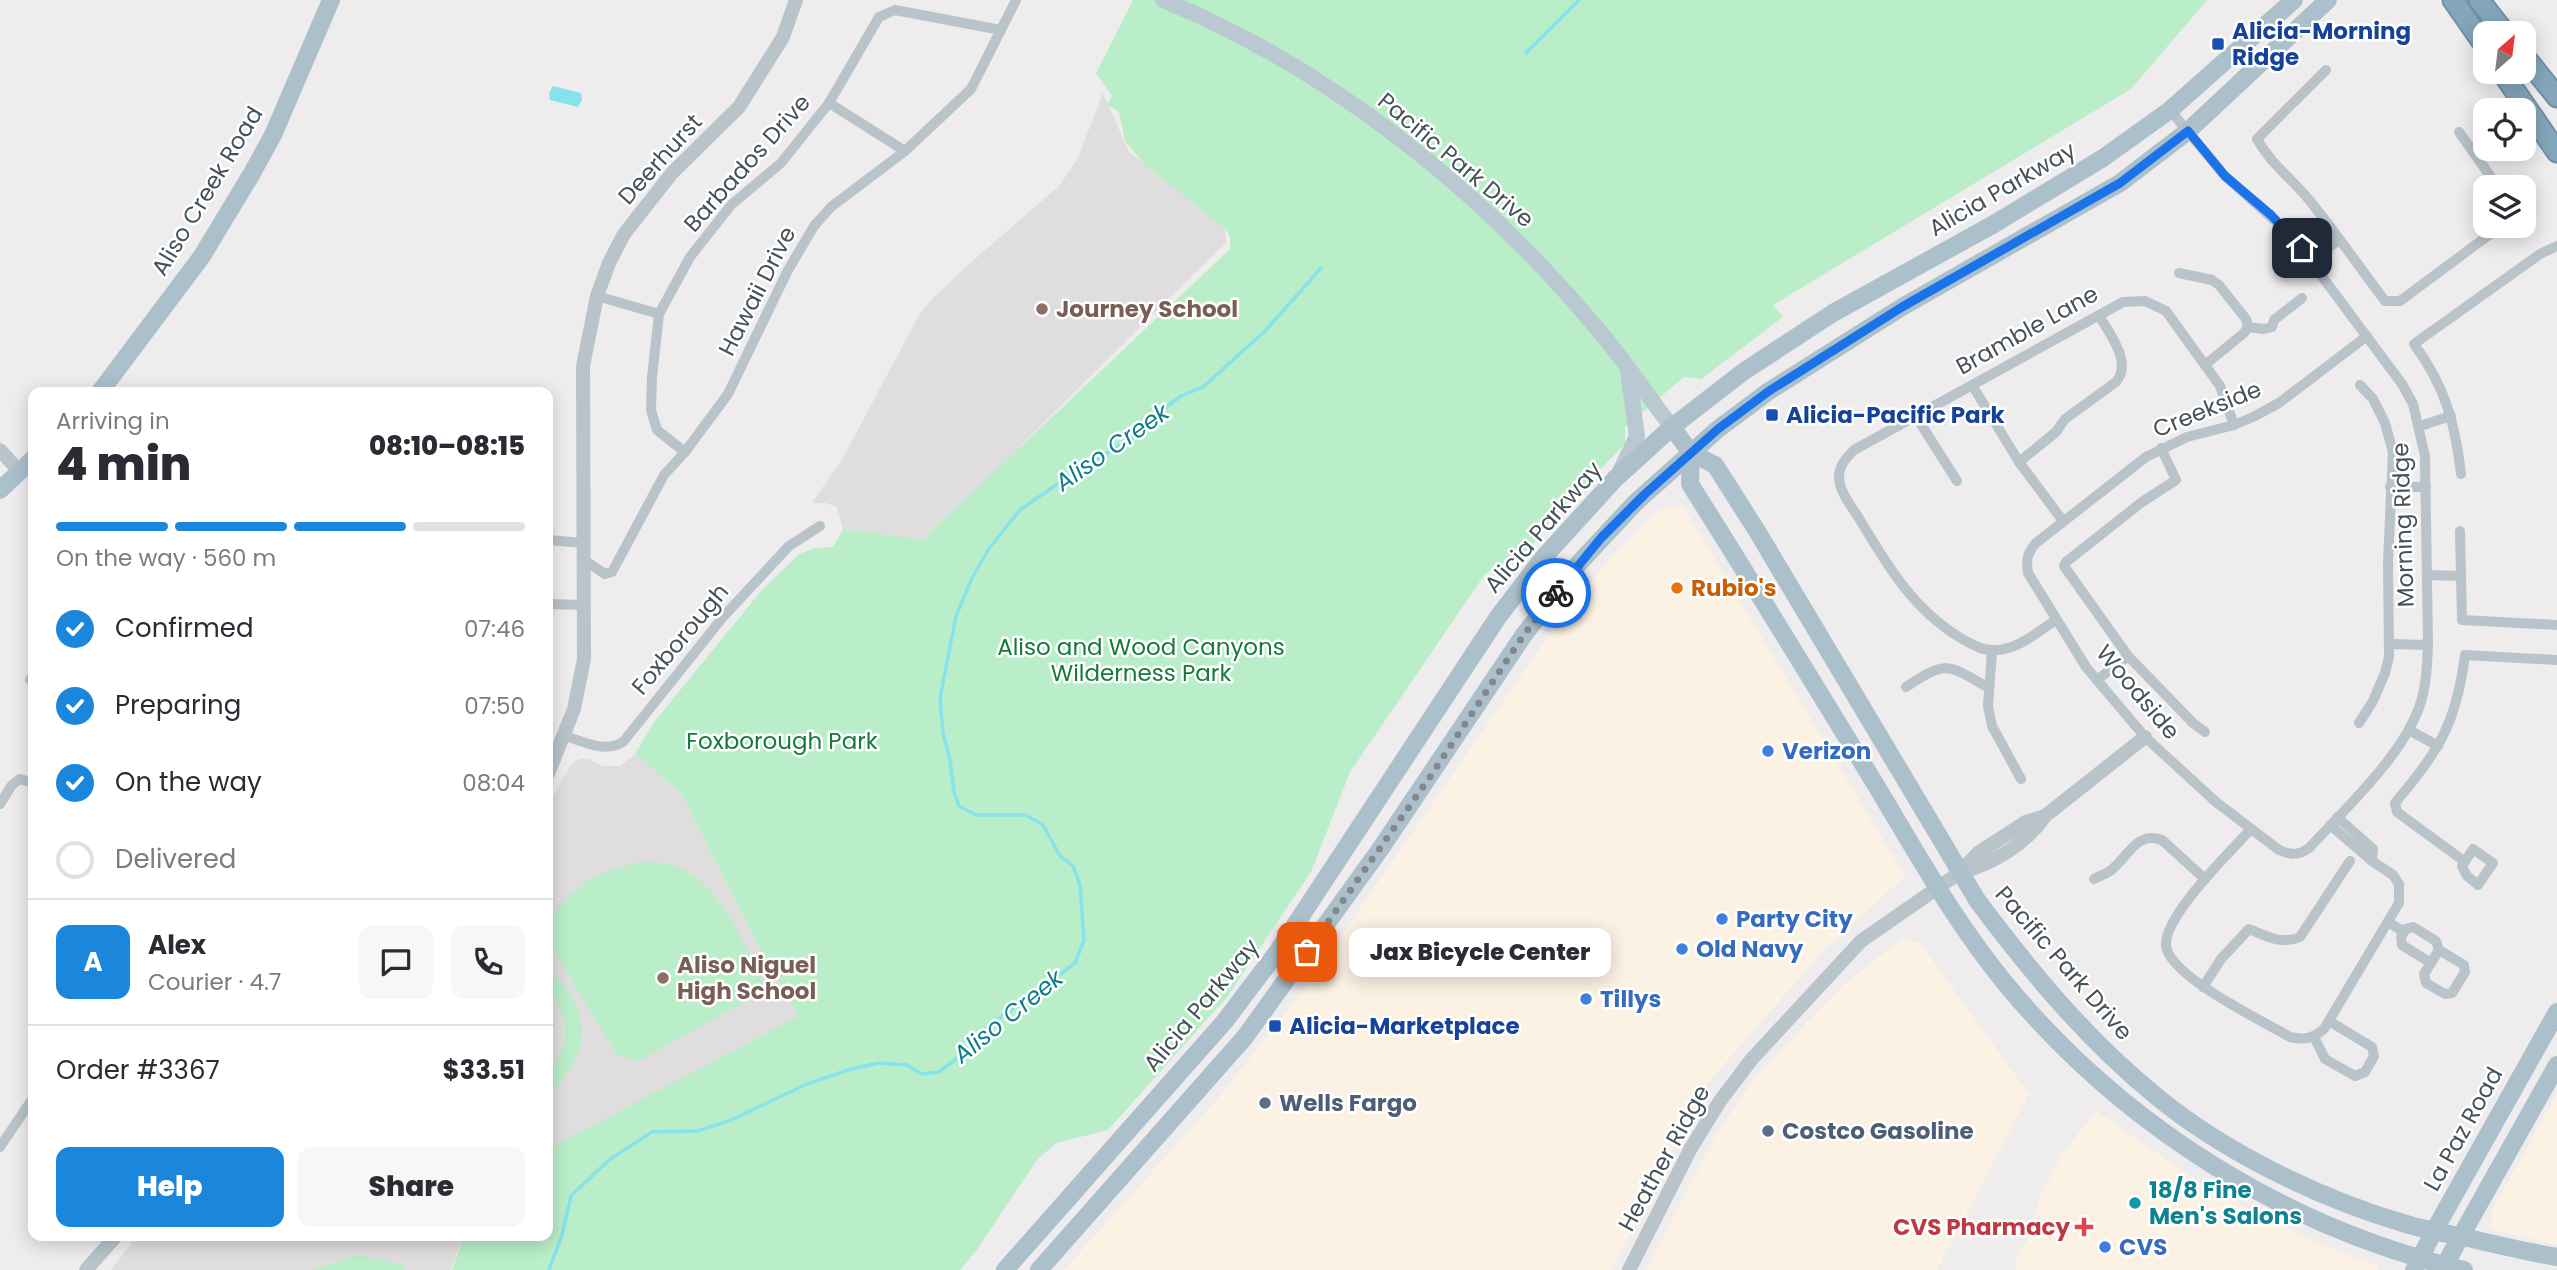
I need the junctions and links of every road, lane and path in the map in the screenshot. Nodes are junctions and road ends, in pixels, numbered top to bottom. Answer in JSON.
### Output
{"nodes":[{"id":1,"x":331,"y":0,"type":"edge"},
{"id":2,"x":796,"y":0,"type":"edge"},
{"id":3,"x":1016,"y":0,"type":"edge"},
{"id":4,"x":1163,"y":0,"type":"edge"},
{"id":5,"x":2294,"y":0,"type":"edge"},
{"id":6,"x":2328,"y":0,"type":"edge"},
{"id":7,"x":2453,"y":0,"type":"edge"},
{"id":8,"x":2479,"y":0,"type":"edge"},
{"id":9,"x":2496,"y":21,"type":"edge"},
{"id":10,"x":2473,"y":29,"type":"edge"},
{"id":11,"x":1001,"y":30,"type":"junction"},
{"id":12,"x":2326,"y":70,"type":"dead end"},
{"id":13,"x":2536,"y":71,"type":"edge"},
{"id":14,"x":2557,"y":97,"type":"edge"},
{"id":15,"x":829,"y":103,"type":"junction"},
{"id":16,"x":2170,"y":110,"type":"junction"},
{"id":17,"x":2536,"y":118,"type":"edge"},
{"id":18,"x":2536,"y":121,"type":"edge"},
{"id":19,"x":2188,"y":131,"type":"junction"},
{"id":20,"x":2459,"y":132,"type":"dead end"},
{"id":21,"x":2557,"y":144,"type":"edge"},
{"id":22,"x":905,"y":151,"type":"junction"},
{"id":23,"x":2557,"y":152,"type":"edge"},
{"id":24,"x":2489,"y":175,"type":"edge"},
{"id":25,"x":2485,"y":238,"type":"edge"},
{"id":26,"x":2339,"y":240,"type":"junction"},
{"id":27,"x":2557,"y":246,"type":"edge"},
{"id":28,"x":2311,"y":260,"type":"junction"},
{"id":29,"x":2179,"y":273,"type":"dead end"},
{"id":30,"x":597,"y":296,"type":"junction"},
{"id":31,"x":2301,"y":298,"type":"dead end"},
{"id":32,"x":659,"y":314,"type":"junction"},
{"id":33,"x":2099,"y":315,"type":"junction"},
{"id":34,"x":2248,"y":327,"type":"junction"},
{"id":35,"x":2367,"y":336,"type":"junction"},
{"id":36,"x":2206,"y":364,"type":"junction"},
{"id":37,"x":1628,"y":366,"type":"junction"},
{"id":38,"x":1972,"y":385,"type":"junction"},
{"id":39,"x":2360,"y":385,"type":"dead end"},
{"id":40,"x":104,"y":387,"type":"edge"},
{"id":41,"x":1915,"y":415,"type":"junction"},
{"id":42,"x":2452,"y":416,"type":"junction"},
{"id":43,"x":2234,"y":425,"type":"junction"},
{"id":44,"x":2420,"y":426,"type":"junction"},
{"id":45,"x":1672,"y":427,"type":"junction"},
{"id":46,"x":2161,"y":448,"type":"junction"},
{"id":47,"x":0,"y":450,"type":"edge"},
{"id":48,"x":685,"y":452,"type":"junction"},
{"id":49,"x":1691,"y":453,"type":"junction"},
{"id":50,"x":2019,"y":462,"type":"junction"},
{"id":51,"x":28,"y":464,"type":"edge"},
{"id":52,"x":20,"y":472,"type":"junction"},
{"id":53,"x":2461,"y":474,"type":"dead end"},
{"id":54,"x":1618,"y":476,"type":"junction"},
{"id":55,"x":1956,"y":481,"type":"dead end"},
{"id":56,"x":2390,"y":487,"type":"junction"},
{"id":57,"x":2426,"y":487,"type":"junction"},
{"id":58,"x":0,"y":490,"type":"edge"},
{"id":59,"x":2063,"y":521,"type":"junction"},
{"id":60,"x":820,"y":526,"type":"dead end"},
{"id":61,"x":2460,"y":531,"type":"dead end"},
{"id":62,"x":553,"y":540,"type":"edge"},
{"id":63,"x":584,"y":543,"type":"junction"},
{"id":64,"x":584,"y":560,"type":"junction"},
{"id":65,"x":2427,"y":575,"type":"junction"},
{"id":66,"x":2460,"y":576,"type":"junction"},
{"id":67,"x":553,"y":604,"type":"edge"},
{"id":68,"x":585,"y":605,"type":"junction"},
{"id":69,"x":2056,"y":620,"type":"junction"},
{"id":70,"x":2557,"y":625,"type":"edge"},
{"id":71,"x":2389,"y":644,"type":"junction"},
{"id":72,"x":2428,"y":645,"type":"junction"},
{"id":73,"x":1992,"y":651,"type":"junction"},
{"id":74,"x":2128,"y":656,"type":"junction"},
{"id":75,"x":2557,"y":660,"type":"edge"},
{"id":76,"x":2097,"y":680,"type":"junction"},
{"id":77,"x":1906,"y":687,"type":"dead end"},
{"id":78,"x":1989,"y":688,"type":"junction"},
{"id":79,"x":2359,"y":723,"type":"dead end"},
{"id":80,"x":2409,"y":730,"type":"junction"},
{"id":81,"x":2205,"y":732,"type":"dead end"},
{"id":82,"x":565,"y":736,"type":"junction"},
{"id":83,"x":2145,"y":737,"type":"junction"},
{"id":84,"x":2438,"y":746,"type":"junction"},
{"id":85,"x":553,"y":763,"type":"edge"},
{"id":86,"x":2021,"y":779,"type":"dead end"},
{"id":87,"x":28,"y":781,"type":"edge"},
{"id":88,"x":0,"y":804,"type":"edge"},
{"id":89,"x":2333,"y":821,"type":"junction"},
{"id":90,"x":2251,"y":829,"type":"junction"},
{"id":91,"x":2296,"y":855,"type":"joint"},
{"id":92,"x":2350,"y":861,"type":"dead end"},
{"id":93,"x":2464,"y":861,"type":"dead end"},
{"id":94,"x":1959,"y":873,"type":"junction"},
{"id":95,"x":2094,"y":878,"type":"dead end"},
{"id":96,"x":2205,"y":879,"type":"junction"},
{"id":97,"x":1937,"y":887,"type":"junction"},
{"id":98,"x":2388,"y":922,"type":"junction"},
{"id":99,"x":2404,"y":932,"type":"junction"},
{"id":100,"x":2439,"y":950,"type":"junction"},
{"id":101,"x":2431,"y":963,"type":"junction"},
{"id":102,"x":2203,"y":987,"type":"junction"},
{"id":103,"x":2557,"y":1012,"type":"edge"},
{"id":104,"x":2329,"y":1021,"type":"junction"},
{"id":105,"x":2314,"y":1037,"type":"junction"},
{"id":106,"x":2557,"y":1065,"type":"edge"},
{"id":107,"x":2119,"y":1098,"type":"junction"},
{"id":108,"x":28,"y":1105,"type":"edge"},
{"id":109,"x":2226,"y":1144,"type":"junction"},
{"id":110,"x":0,"y":1147,"type":"edge"},
{"id":111,"x":2434,"y":1231,"type":"junction"},
{"id":112,"x":2460,"y":1236,"type":"junction"},
{"id":113,"x":112,"y":1241,"type":"edge"},
{"id":114,"x":2557,"y":1257,"type":"edge"},
{"id":115,"x":2417,"y":1264,"type":"edge"},
{"id":116,"x":2443,"y":1268,"type":"edge"},
{"id":117,"x":86,"y":1270,"type":"edge"},
{"id":118,"x":1005,"y":1270,"type":"edge"},
{"id":119,"x":1039,"y":1270,"type":"edge"},
{"id":120,"x":1629,"y":1270,"type":"edge"},
{"id":121,"x":2464,"y":1270,"type":"edge"}],
"edges":[{"from":1,"to":40,"type":"main road","name":"Aliso Creek Road"},
{"from":2,"to":30,"type":"street","name":"Deerhurst"},
{"from":3,"to":11,"type":"street","name":"Hawaii Drive"},
{"from":4,"to":37,"type":"main road","name":"Pacific Park Drive"},
{"from":5,"to":16,"type":"main road","name":"Alicia Parkway"},
{"from":6,"to":19,"type":"main road"},
{"from":7,"to":10,"type":"highway"},
{"from":8,"to":9,"type":"highway"},
{"from":11,"to":15,"type":"street","name":"Barbados Drive"},
{"from":11,"to":22,"type":"street","name":"Hawaii Drive"},
{"from":12,"to":26,"type":"street"},
{"from":13,"to":14,"type":"highway"},
{"from":15,"to":22,"type":"street"},
{"from":15,"to":32,"type":"street","name":"Barbados Drive"},
{"from":16,"to":19,"type":"street","name":"Morning Ridge"},
{"from":16,"to":45,"type":"main road","name":"Alicia Parkway"},
{"from":17,"to":21,"type":"highway"},
{"from":18,"to":23,"type":"highway"},
{"from":19,"to":28,"type":"street","name":"Morning Ridge"},
{"from":19,"to":49,"type":"main road"},
{"from":20,"to":24,"type":"street"},
{"from":22,"to":48,"type":"street","name":"Hawaii Drive"},
{"from":25,"to":26,"type":"street"},
{"from":26,"to":28,"type":"street"},
{"from":27,"to":42,"type":"street"},
{"from":28,"to":35,"type":"street","name":"Morning Ridge"},
{"from":29,"to":34,"type":"street"},
{"from":30,"to":32,"type":"street"},
{"from":30,"to":63,"type":"street","name":"Deerhurst"},
{"from":31,"to":34,"type":"street"},
{"from":32,"to":48,"type":"street","name":"Barbados Drive"},
{"from":33,"to":36,"type":"street","name":"Bramble Lane"},
{"from":33,"to":38,"type":"street","name":"Bramble Lane"},
{"from":33,"to":50,"type":"street"},
{"from":34,"to":36,"type":"street"},
{"from":35,"to":43,"type":"street","name":"Creekside"},
{"from":35,"to":44,"type":"street","name":"Morning Ridge"},
{"from":36,"to":43,"type":"street","name":"Bramble Lane"},
{"from":37,"to":45,"type":"main road","name":"Pacific Park Drive"},
{"from":37,"to":54,"type":"main road"},
{"from":38,"to":41,"type":"street","name":"Bramble Lane"},
{"from":38,"to":50,"type":"street"},
{"from":39,"to":56,"type":"street"},
{"from":41,"to":55,"type":"street"},
{"from":41,"to":73,"type":"street","name":"Bramble Lane"},
{"from":42,"to":44,"type":"street"},
{"from":42,"to":53,"type":"street"},
{"from":43,"to":46,"type":"street","name":"Creekside"},
{"from":44,"to":57,"type":"street","name":"Morning Ridge"},
{"from":45,"to":49,"type":"main road","name":"Pacific Park Drive"},
{"from":45,"to":54,"type":"main road","name":"Alicia Parkway"},
{"from":46,"to":59,"type":"street","name":"Creekside"},
{"from":46,"to":74,"type":"street"},
{"from":47,"to":52,"type":"street"},
{"from":48,"to":64,"type":"street","name":"Hawaii Drive"},
{"from":49,"to":94,"type":"main road","name":"Pacific Park Drive"},
{"from":49,"to":97,"type":"main road"},
{"from":49,"to":119,"type":"main road"},
{"from":50,"to":59,"type":"street"},
{"from":51,"to":52,"type":"main road"},
{"from":52,"to":58,"type":"main road"},
{"from":54,"to":118,"type":"main road","name":"Alicia Parkway"},
{"from":56,"to":57,"type":"street"},
{"from":56,"to":71,"type":"street"},
{"from":57,"to":65,"type":"street","name":"Morning Ridge"},
{"from":59,"to":69,"type":"street","name":"Woodside"},
{"from":60,"to":82,"type":"street","name":"Foxborough"},
{"from":61,"to":66,"type":"street"},
{"from":62,"to":63,"type":"street"},
{"from":63,"to":64,"type":"street","name":"Deerhurst"},
{"from":64,"to":68,"type":"street","name":"Deerhurst"},
{"from":65,"to":66,"type":"street"},
{"from":65,"to":72,"type":"street","name":"Morning Ridge"},
{"from":66,"to":70,"type":"street"},
{"from":67,"to":68,"type":"street"},
{"from":68,"to":82,"type":"street","name":"Deerhurst"},
{"from":69,"to":73,"type":"street"},
{"from":69,"to":76,"type":"street","name":"Woodside"},
{"from":71,"to":72,"type":"street"},
{"from":71,"to":79,"type":"street"},
{"from":72,"to":80,"type":"street","name":"Morning Ridge"},
{"from":73,"to":78,"type":"street"},
{"from":74,"to":76,"type":"street"},
{"from":74,"to":81,"type":"street"},
{"from":75,"to":84,"type":"street"},
{"from":76,"to":83,"type":"street","name":"Woodside"},
{"from":77,"to":78,"type":"street"},
{"from":78,"to":86,"type":"street"},
{"from":80,"to":84,"type":"street"},
{"from":80,"to":89,"type":"street","name":"Morning Ridge"},
{"from":82,"to":85,"type":"street","name":"Deerhurst"},
{"from":83,"to":90,"type":"street","name":"Woodside"},
{"from":83,"to":94,"type":"street","name":"Heather Ridge"},
{"from":84,"to":93,"type":"street"},
{"from":87,"to":88,"type":"street"},
{"from":89,"to":91,"type":"street","name":"Morning Ridge"},
{"from":89,"to":98,"type":"street"},
{"from":90,"to":91,"type":"street","name":"Woodside"},
{"from":90,"to":96,"type":"street"},
{"from":92,"to":102,"type":"street"},
{"from":94,"to":97,"type":"street","name":"Heather Ridge"},
{"from":94,"to":109,"type":"main road","name":"Pacific Park Drive"},
{"from":95,"to":96,"type":"street"},
{"from":96,"to":102,"type":"street"},
{"from":97,"to":107,"type":"main road"},
{"from":97,"to":120,"type":"street","name":"Heather Ridge"},
{"from":98,"to":99,"type":"street"},
{"from":98,"to":104,"type":"street"},
{"from":99,"to":100,"type":"street"},
{"from":99,"to":101,"type":"street"},
{"from":100,"to":101,"type":"street"},
{"from":100,"to":101,"type":"street"},
{"from":102,"to":105,"type":"street"},
{"from":103,"to":111,"type":"main road","name":"La Paz Road"},
{"from":104,"to":105,"type":"street"},
{"from":104,"to":105,"type":"street"},
{"from":106,"to":112,"type":"main road"},
{"from":107,"to":109,"type":"main road"},
{"from":107,"to":115,"type":"main road"},
{"from":108,"to":110,"type":"street"},
{"from":109,"to":111,"type":"main road","name":"Pacific Park Drive"},
{"from":111,"to":112,"type":"main road","name":"Pacific Park Drive"},
{"from":111,"to":115,"type":"main road","name":"La Paz Road"},
{"from":112,"to":114,"type":"main road","name":"Pacific Park Drive"},
{"from":112,"to":116,"type":"main road"},
{"from":113,"to":117,"type":"street"},
{"from":115,"to":116,"type":"main road"},
{"from":116,"to":121,"type":"main road"}]}
